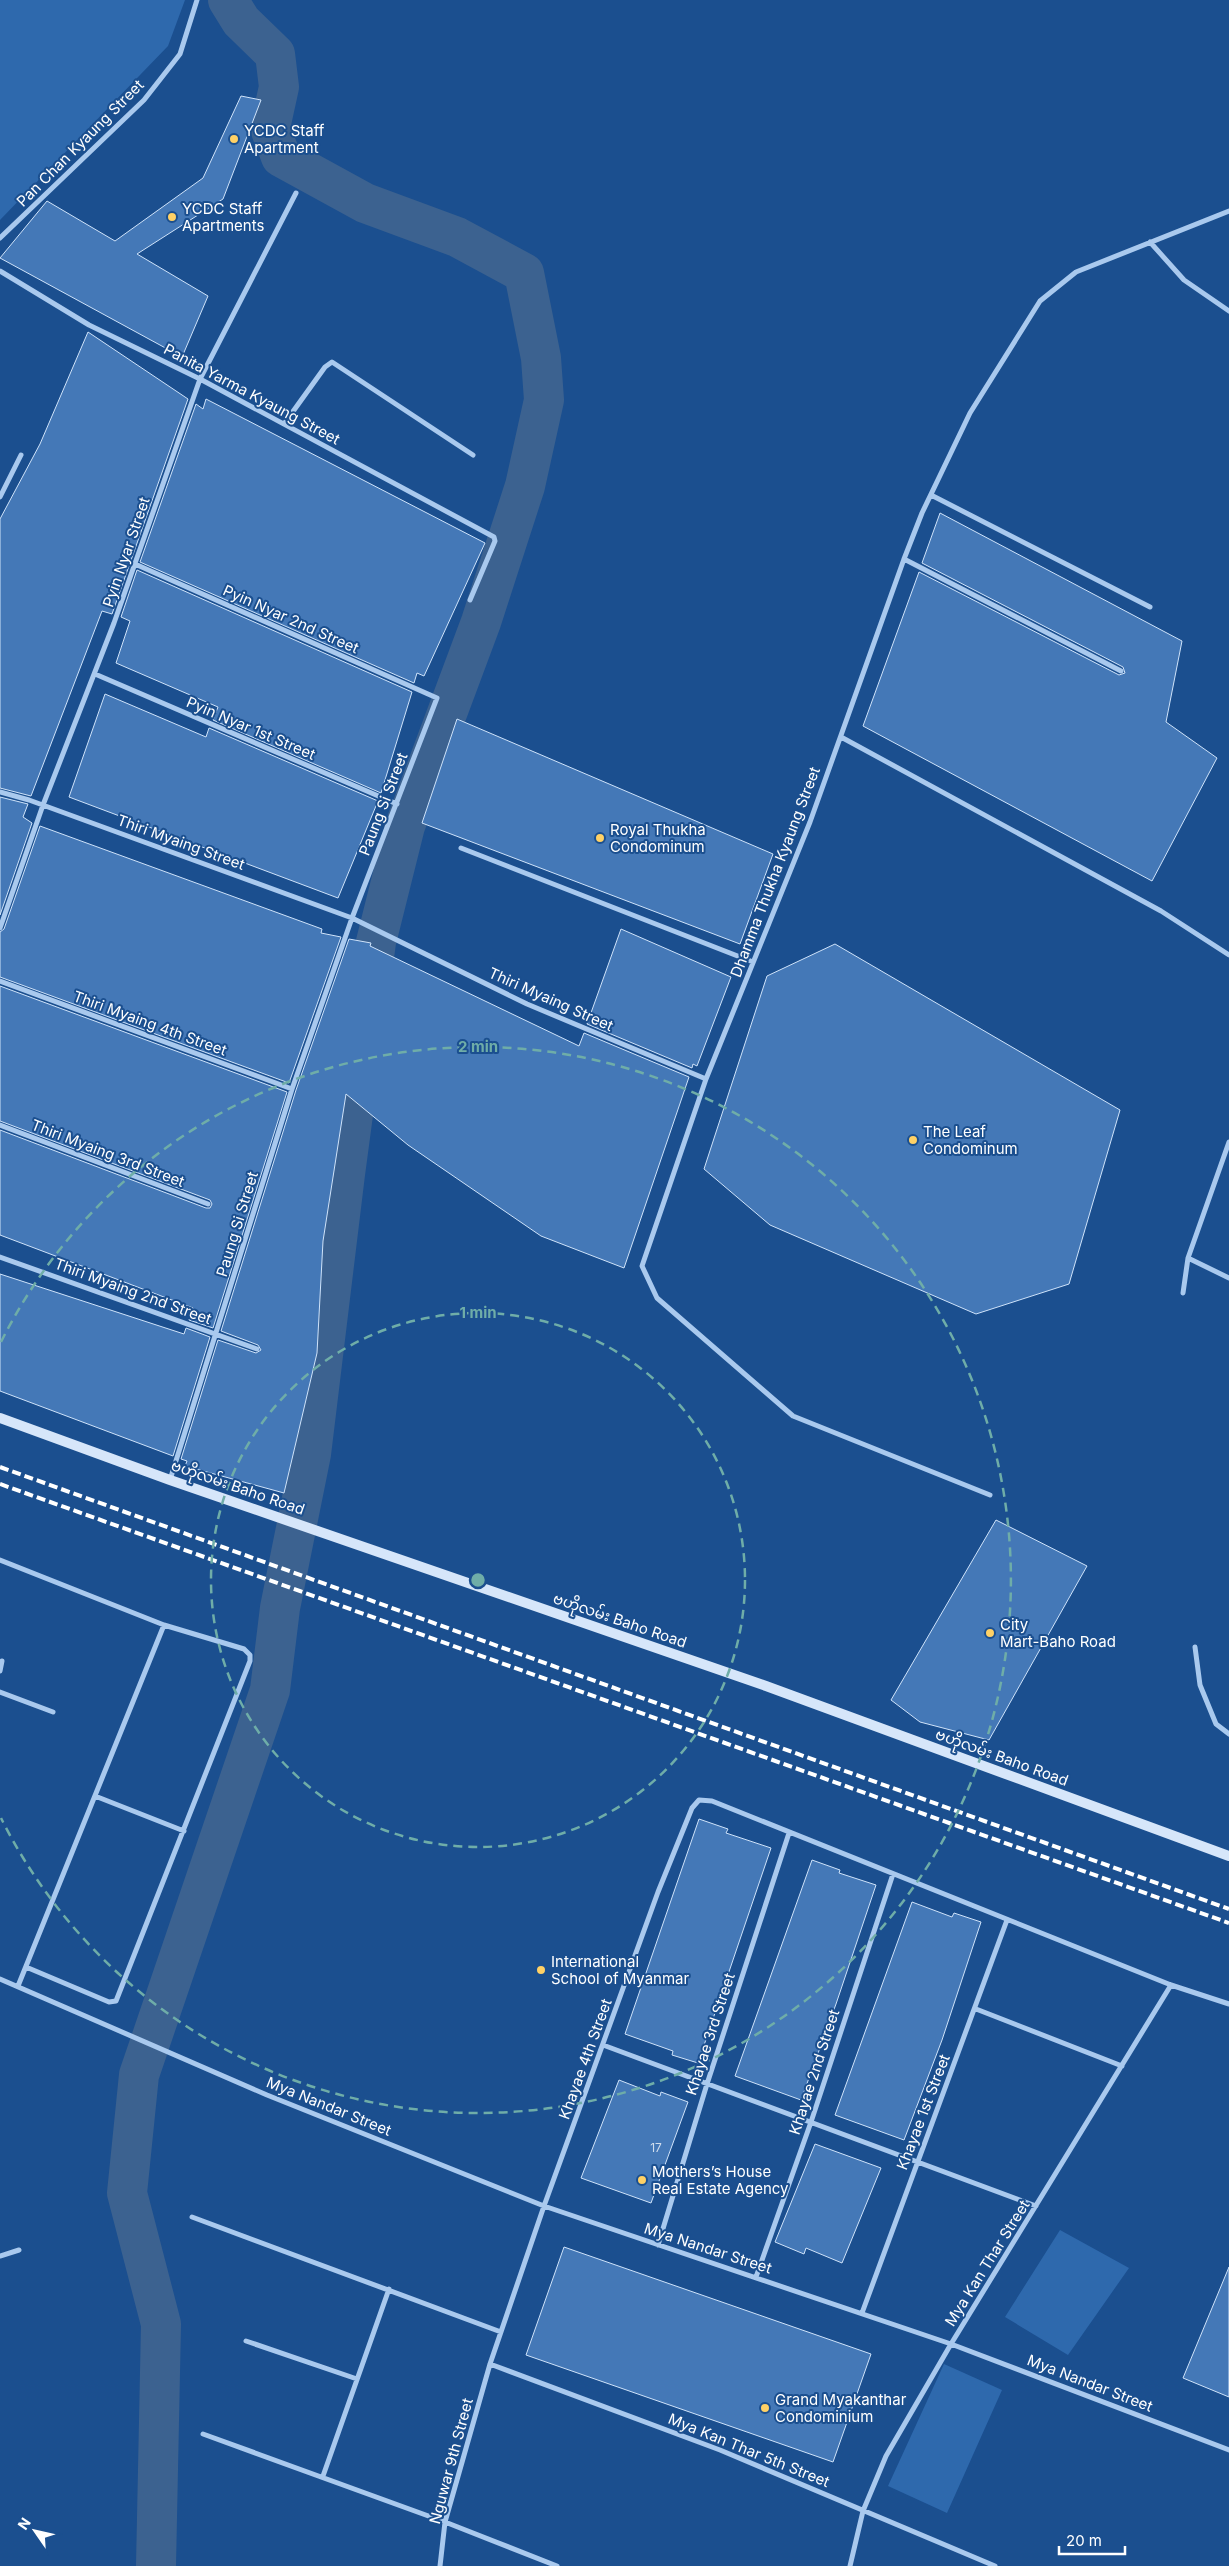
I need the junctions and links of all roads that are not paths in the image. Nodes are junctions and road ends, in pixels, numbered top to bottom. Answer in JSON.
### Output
{"nodes":[{"id":1,"x":197,"y":0,"type":"edge"},
{"id":2,"x":296,"y":192,"type":"dead end"},
{"id":3,"x":1229,"y":211,"type":"edge"},
{"id":4,"x":0,"y":238,"type":"edge"},
{"id":5,"x":1150,"y":242,"type":"junction"},
{"id":6,"x":0,"y":271,"type":"edge"},
{"id":7,"x":1229,"y":312,"type":"edge"},
{"id":8,"x":200,"y":378,"type":"junction"},
{"id":9,"x":284,"y":424,"type":"junction"},
{"id":10,"x":21,"y":455,"type":"dead end"},
{"id":11,"x":473,"y":455,"type":"dead end"},
{"id":12,"x":932,"y":495,"type":"junction"},
{"id":13,"x":0,"y":497,"type":"edge"},
{"id":14,"x":904,"y":559,"type":"junction"},
{"id":15,"x":135,"y":564,"type":"junction"},
{"id":16,"x":470,"y":600,"type":"dead end"},
{"id":17,"x":1150,"y":607,"type":"dead end"},
{"id":18,"x":1121,"y":670,"type":"dead end"},
{"id":19,"x":95,"y":674,"type":"junction"},
{"id":20,"x":437,"y":698,"type":"joint"},
{"id":21,"x":841,"y":737,"type":"junction"},
{"id":22,"x":0,"y":792,"type":"edge"},
{"id":23,"x":397,"y":804,"type":"junction"},
{"id":24,"x":43,"y":805,"type":"junction"},
{"id":25,"x":461,"y":848,"type":"dead end"},
{"id":26,"x":352,"y":918,"type":"junction"},
{"id":27,"x":0,"y":928,"type":"edge"},
{"id":28,"x":1229,"y":955,"type":"edge"},
{"id":29,"x":753,"y":962,"type":"junction"},
{"id":30,"x":0,"y":981,"type":"edge"},
{"id":31,"x":706,"y":1079,"type":"junction"},
{"id":32,"x":292,"y":1089,"type":"junction"},
{"id":33,"x":0,"y":1125,"type":"edge"},
{"id":34,"x":1229,"y":1142,"type":"edge"},
{"id":35,"x":208,"y":1204,"type":"dead end"},
{"id":36,"x":0,"y":1257,"type":"edge"},
{"id":37,"x":1188,"y":1258,"type":"junction"},
{"id":38,"x":1229,"y":1278,"type":"edge"},
{"id":39,"x":1183,"y":1292,"type":"dead end"},
{"id":40,"x":217,"y":1334,"type":"junction"},
{"id":41,"x":256,"y":1349,"type":"dead end"},
{"id":42,"x":0,"y":1418,"type":"edge"},
{"id":43,"x":170,"y":1480,"type":"junction"},
{"id":44,"x":990,"y":1495,"type":"dead end"},
{"id":45,"x":0,"y":1560,"type":"edge"},
{"id":46,"x":164,"y":1625,"type":"junction"},
{"id":47,"x":1195,"y":1647,"type":"dead end"},
{"id":48,"x":2,"y":1661,"type":"dead end"},
{"id":49,"x":0,"y":1671,"type":"edge"},
{"id":50,"x":0,"y":1692,"type":"edge"},
{"id":51,"x":53,"y":1712,"type":"dead end"},
{"id":52,"x":1229,"y":1734,"type":"edge"},
{"id":53,"x":95,"y":1796,"type":"junction"},
{"id":54,"x":184,"y":1831,"type":"junction"},
{"id":55,"x":789,"y":1833,"type":"junction"},
{"id":56,"x":1229,"y":1856,"type":"edge"},
{"id":57,"x":893,"y":1874,"type":"junction"},
{"id":58,"x":1007,"y":1920,"type":"junction"},
{"id":59,"x":26,"y":1967,"type":"junction"},
{"id":60,"x":1,"y":1979,"type":"edge"},
{"id":61,"x":1171,"y":1985,"type":"junction"},
{"id":62,"x":16,"y":1986,"type":"junction"},
{"id":63,"x":1229,"y":2004,"type":"edge"},
{"id":64,"x":976,"y":2009,"type":"junction"},
{"id":65,"x":603,"y":2045,"type":"junction"},
{"id":66,"x":1122,"y":2066,"type":"junction"},
{"id":67,"x":707,"y":2084,"type":"junction"},
{"id":68,"x":811,"y":2122,"type":"junction"},
{"id":69,"x":917,"y":2162,"type":"junction"},
{"id":70,"x":544,"y":2206,"type":"junction"},
{"id":71,"x":1036,"y":2206,"type":"junction"},
{"id":72,"x":192,"y":2217,"type":"dead end"},
{"id":73,"x":658,"y":2244,"type":"junction"},
{"id":74,"x":20,"y":2250,"type":"dead end"},
{"id":75,"x":0,"y":2256,"type":"edge"},
{"id":76,"x":756,"y":2277,"type":"junction"},
{"id":77,"x":389,"y":2289,"type":"junction"},
{"id":78,"x":862,"y":2313,"type":"junction"},
{"id":79,"x":501,"y":2332,"type":"junction"},
{"id":80,"x":246,"y":2341,"type":"dead end"},
{"id":81,"x":951,"y":2344,"type":"junction"},
{"id":82,"x":490,"y":2364,"type":"junction"},
{"id":83,"x":357,"y":2379,"type":"junction"},
{"id":84,"x":203,"y":2434,"type":"dead end"},
{"id":85,"x":1229,"y":2450,"type":"edge"},
{"id":86,"x":323,"y":2476,"type":"junction"},
{"id":87,"x":863,"y":2511,"type":"junction"},
{"id":88,"x":445,"y":2522,"type":"junction"},
{"id":89,"x":440,"y":2566,"type":"edge"},
{"id":90,"x":557,"y":2566,"type":"edge"},
{"id":91,"x":850,"y":2566,"type":"edge"},
{"id":92,"x":995,"y":2566,"type":"edge"}],
"edges":[{"from":1,"to":4,"type":"street","name":"Pan Chan Kyaung Street"},
{"from":2,"to":8,"type":"street","name":"Pyin Nyar Street"},
{"from":3,"to":5,"type":"street","name":"Dhamma Thukha Kyaung Street"},
{"from":5,"to":7,"type":"street"},
{"from":5,"to":12,"type":"street","name":"Dhamma Thukha Kyaung Street"},
{"from":6,"to":8,"type":"street","name":"Panita Yarma Kyaung Street"},
{"from":8,"to":9,"type":"street","name":"Panita Yarma Kyaung Street"},
{"from":8,"to":15,"type":"street","name":"Pyin Nyar Street"},
{"from":9,"to":11,"type":"street"},
{"from":9,"to":16,"type":"street","name":"Panita Yarma Kyaung Street"},
{"from":10,"to":13,"type":"street"},
{"from":12,"to":14,"type":"street","name":"Dhamma Thukha Kyaung Street"},
{"from":12,"to":17,"type":"street"},
{"from":14,"to":18,"type":"street"},
{"from":14,"to":21,"type":"street","name":"Dhamma Thukha Kyaung Street"},
{"from":15,"to":19,"type":"street","name":"Pyin Nyar Street"},
{"from":15,"to":20,"type":"street","name":"Pyin Nyar 2nd Street"},
{"from":19,"to":23,"type":"street","name":"Pyin Nyar 1st Street"},
{"from":19,"to":24,"type":"street","name":"Pyin Nyar Street"},
{"from":20,"to":23,"type":"street","name":"Paung Si Street"},
{"from":21,"to":28,"type":"street"},
{"from":21,"to":29,"type":"street","name":"Dhamma Thukha Kyaung Street"},
{"from":22,"to":24,"type":"street","name":"Thiri Myaing Street"},
{"from":23,"to":26,"type":"street","name":"Paung Si Street"},
{"from":24,"to":26,"type":"street","name":"Thiri Myaing Street"},
{"from":24,"to":27,"type":"street","name":"Pyin Nyar Street"},
{"from":25,"to":29,"type":"street"},
{"from":26,"to":31,"type":"street","name":"Thiri Myaing Street"},
{"from":26,"to":32,"type":"street","name":"Paung Si Street"},
{"from":29,"to":31,"type":"street","name":"Dhamma Thukha Kyaung Street"},
{"from":30,"to":32,"type":"street","name":"Thiri Myaing 4th Street"},
{"from":31,"to":44,"type":"street","name":"Dhamma Thukha Kyaung Street"},
{"from":32,"to":40,"type":"street","name":"Paung Si Street"},
{"from":33,"to":35,"type":"street","name":"Thiri Myaing 3rd Street"},
{"from":34,"to":37,"type":"street"},
{"from":36,"to":40,"type":"street","name":"Thiri Myaing 2nd Street"},
{"from":37,"to":38,"type":"street"},
{"from":37,"to":39,"type":"street"},
{"from":40,"to":41,"type":"street","name":"Thiri Myaing 2nd Street"},
{"from":40,"to":43,"type":"street","name":"Paung Si Street"},
{"from":42,"to":43,"type":"main road","name":"ဗဟိုလမ်း Baho Road"},
{"from":43,"to":56,"type":"main road","name":"ဗဟိုလမ်း Baho Road"},
{"from":45,"to":46,"type":"street"},
{"from":46,"to":53,"type":"street"},
{"from":46,"to":54,"type":"street"},
{"from":47,"to":52,"type":"street"},
{"from":48,"to":49,"type":"street"},
{"from":50,"to":51,"type":"street"},
{"from":53,"to":54,"type":"street"},
{"from":53,"to":59,"type":"street"},
{"from":54,"to":59,"type":"street"},
{"from":55,"to":57,"type":"street"},
{"from":55,"to":65,"type":"street","name":"Khayae 4th Street"},
{"from":55,"to":67,"type":"street","name":"Khayae 3rd Street"},
{"from":57,"to":58,"type":"street"},
{"from":57,"to":68,"type":"street","name":"Khayae 2nd Street"},
{"from":58,"to":61,"type":"street"},
{"from":58,"to":64,"type":"street","name":"Khayae 1st Street"},
{"from":59,"to":62,"type":"street"},
{"from":60,"to":62,"type":"street","name":"Mya Nandar Street"},
{"from":61,"to":63,"type":"street"},
{"from":61,"to":66,"type":"street","name":"Mya Kan Thar Street"},
{"from":62,"to":70,"type":"street","name":"Mya Nandar Street"},
{"from":64,"to":66,"type":"street"},
{"from":64,"to":69,"type":"street","name":"Khayae 1st Street"},
{"from":65,"to":67,"type":"street"},
{"from":65,"to":70,"type":"street","name":"Khayae 4th Street"},
{"from":66,"to":71,"type":"street","name":"Mya Kan Thar Street"},
{"from":67,"to":68,"type":"street"},
{"from":67,"to":73,"type":"street","name":"Khayae 3rd Street"},
{"from":68,"to":69,"type":"street"},
{"from":68,"to":76,"type":"street","name":"Khayae 2nd Street"},
{"from":69,"to":71,"type":"street"},
{"from":69,"to":78,"type":"street","name":"Khayae 1st Street"},
{"from":70,"to":73,"type":"street","name":"Mya Nandar Street"},
{"from":70,"to":79,"type":"street","name":"Khayae 4th Street"},
{"from":71,"to":81,"type":"street","name":"Mya Kan Thar Street"},
{"from":72,"to":77,"type":"street"},
{"from":73,"to":76,"type":"street","name":"Mya Nandar Street"},
{"from":74,"to":75,"type":"street"},
{"from":76,"to":78,"type":"street","name":"Mya Nandar Street"},
{"from":77,"to":79,"type":"street"},
{"from":77,"to":83,"type":"street"},
{"from":78,"to":81,"type":"street","name":"Mya Nandar Street"},
{"from":79,"to":82,"type":"street","name":"Nguwar 9th Street"},
{"from":80,"to":83,"type":"street"},
{"from":81,"to":85,"type":"street","name":"Mya Nandar Street"},
{"from":81,"to":87,"type":"street","name":"Mya Kan Thar Street"},
{"from":82,"to":87,"type":"street","name":"Mya Kan Thar 5th Street"},
{"from":82,"to":88,"type":"street","name":"Nguwar 9th Street"},
{"from":83,"to":86,"type":"street"},
{"from":84,"to":86,"type":"street"},
{"from":86,"to":88,"type":"street"},
{"from":87,"to":91,"type":"street","name":"Mya Kan Thar Street"},
{"from":87,"to":92,"type":"street","name":"Mya Kan Thar 5th Street"},
{"from":88,"to":89,"type":"street","name":"Nguwar 9th Street"},
{"from":88,"to":90,"type":"street"}]}
